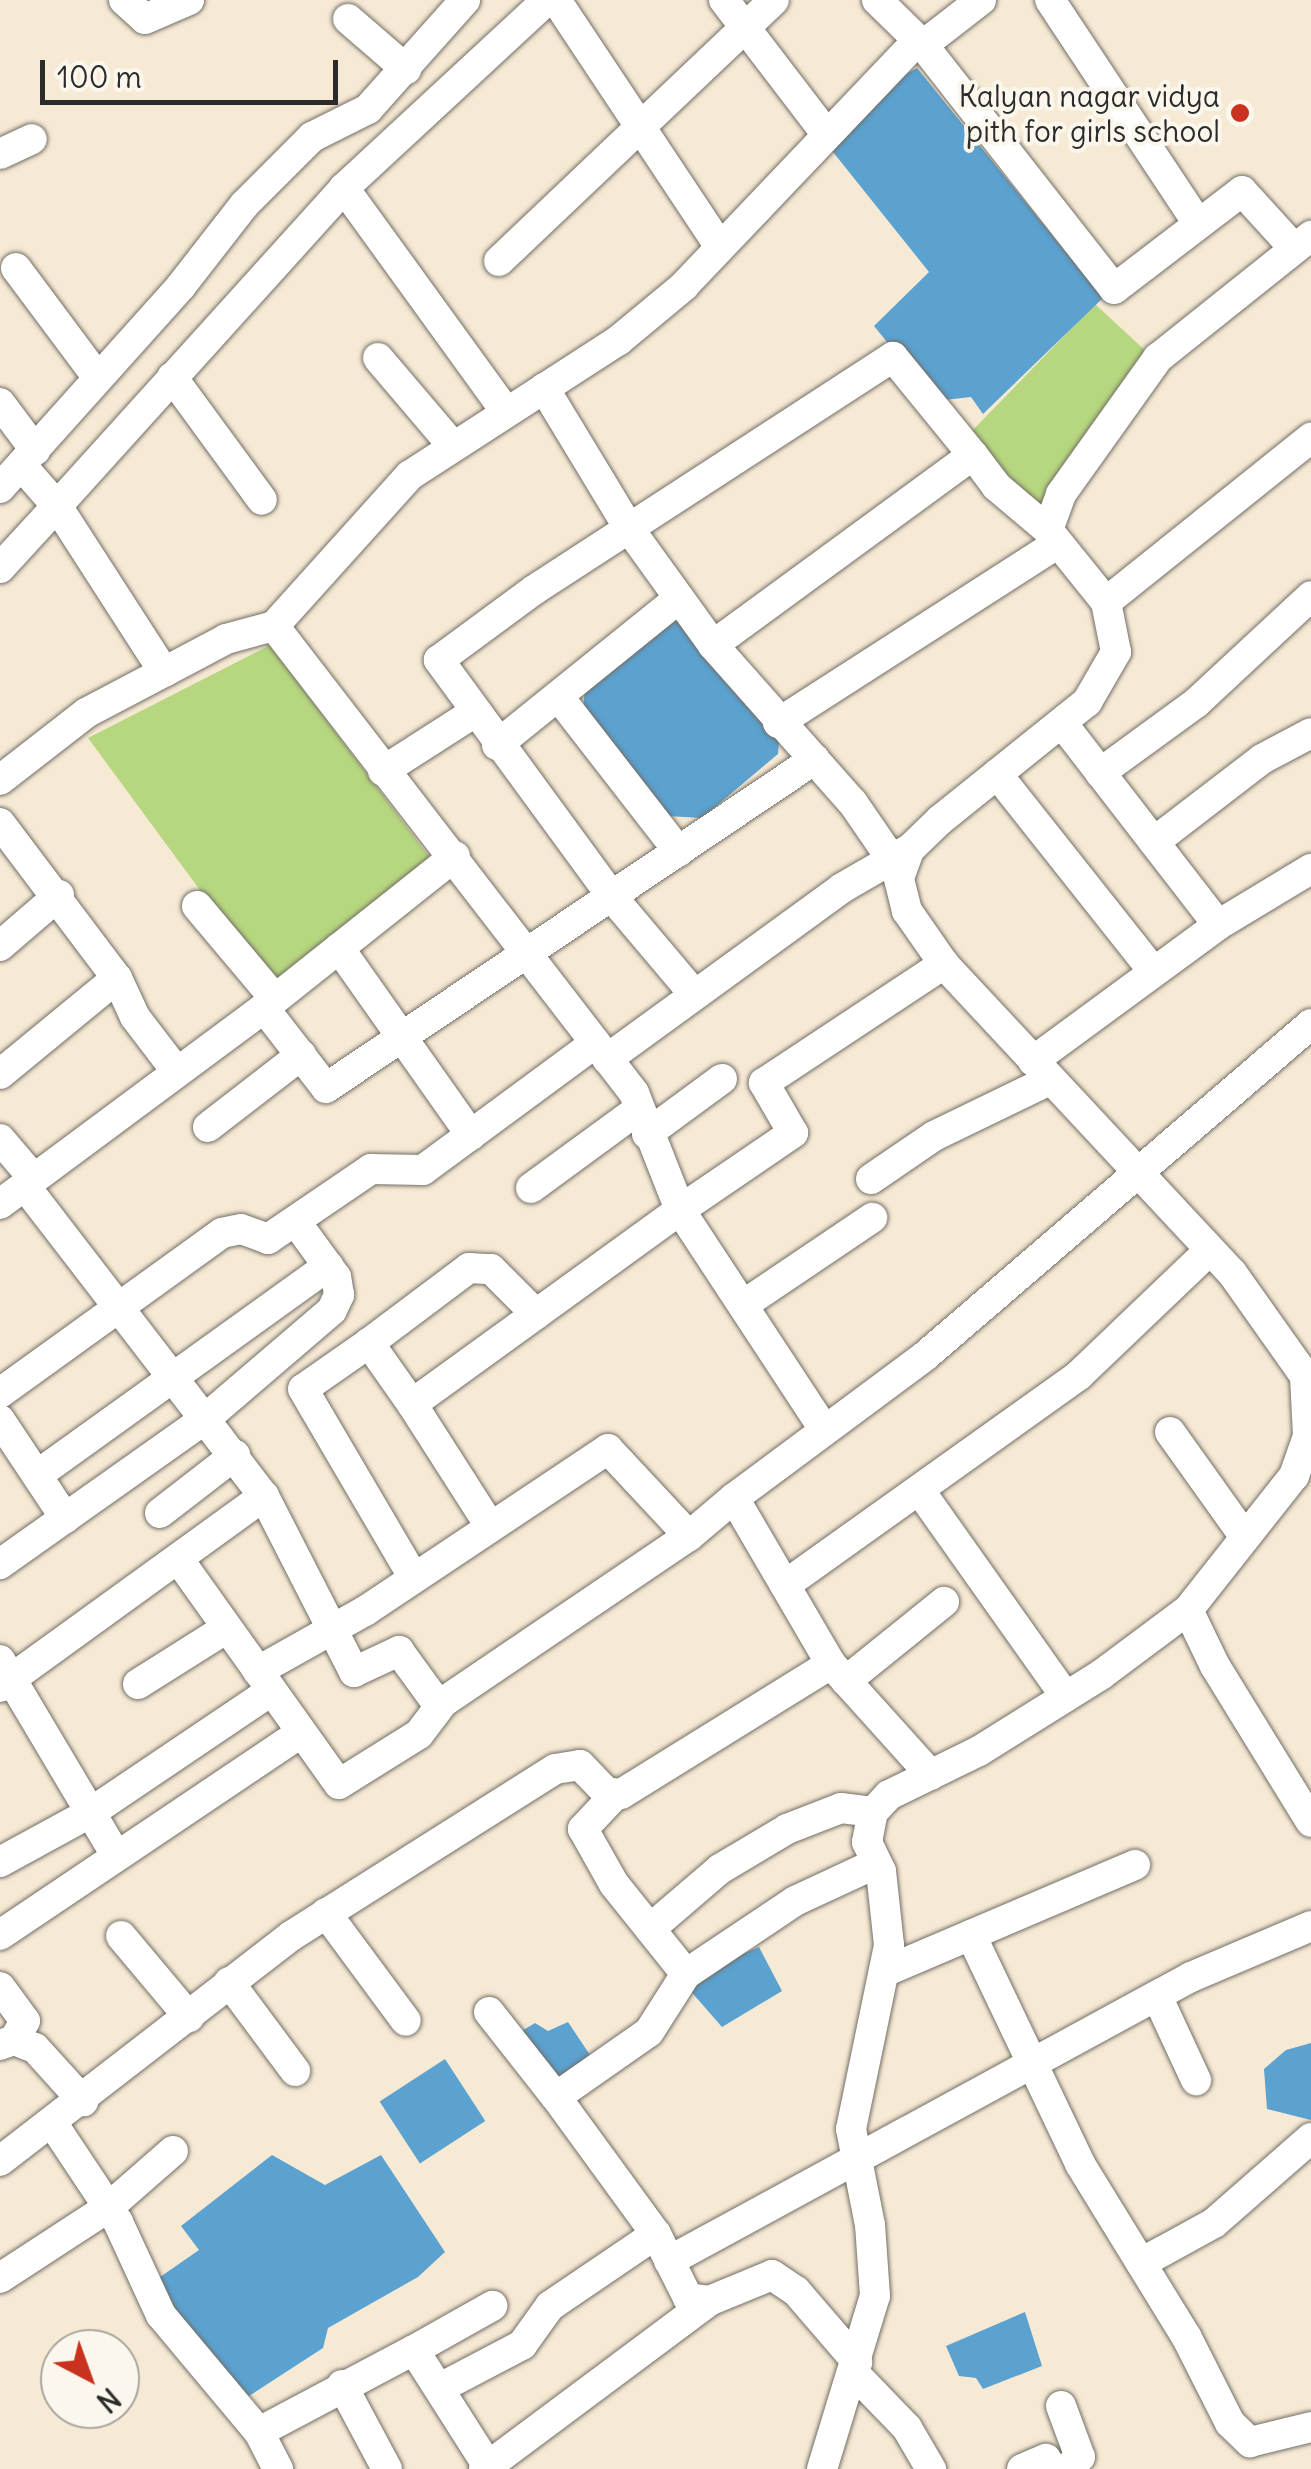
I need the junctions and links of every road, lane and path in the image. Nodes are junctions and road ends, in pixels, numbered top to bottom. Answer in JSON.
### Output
{"nodes":[{"id":1,"x":124,"y":0,"type":"edge"},
{"id":2,"x":189,"y":0,"type":"edge"},
{"id":3,"x":466,"y":0,"type":"edge"},
{"id":4,"x":548,"y":0,"type":"edge"},
{"id":5,"x":556,"y":0,"type":"edge"},
{"id":6,"x":724,"y":0,"type":"edge"},
{"id":7,"x":774,"y":0,"type":"edge"},
{"id":8,"x":877,"y":0,"type":"edge"},
{"id":9,"x":981,"y":0,"type":"edge"},
{"id":10,"x":1050,"y":0,"type":"edge"},
{"id":11,"x":348,"y":19,"type":"dead end"},
{"id":12,"x":742,"y":26,"type":"junction"},
{"id":13,"x":920,"y":43,"type":"junction"},
{"id":14,"x":406,"y":69,"type":"junction"},
{"id":15,"x":641,"y":127,"type":"junction"},
{"id":16,"x":824,"y":131,"type":"junction"},
{"id":17,"x":32,"y":139,"type":"dead end"},
{"id":18,"x":0,"y":154,"type":"edge"},
{"id":19,"x":344,"y":188,"type":"junction"},
{"id":20,"x":1198,"y":222,"type":"junction"},
{"id":21,"x":1301,"y":241,"type":"edge"},
{"id":22,"x":719,"y":245,"type":"junction"},
{"id":23,"x":499,"y":260,"type":"dead end"},
{"id":24,"x":16,"y":268,"type":"dead end"},
{"id":25,"x":378,"y":358,"type":"dead end"},
{"id":26,"x":172,"y":377,"type":"junction"},
{"id":27,"x":98,"y":378,"type":"junction"},
{"id":28,"x":544,"y":388,"type":"junction"},
{"id":29,"x":0,"y":402,"type":"edge"},
{"id":30,"x":504,"y":409,"type":"junction"},
{"id":31,"x":1311,"y":438,"type":"edge"},
{"id":32,"x":452,"y":445,"type":"junction"},
{"id":33,"x":973,"y":455,"type":"junction"},
{"id":34,"x":39,"y":478,"type":"junction"},
{"id":35,"x":0,"y":488,"type":"edge"},
{"id":36,"x":262,"y":500,"type":"dead end"},
{"id":37,"x":630,"y":530,"type":"junction"},
{"id":38,"x":1053,"y":537,"type":"junction"},
{"id":39,"x":0,"y":568,"type":"edge"},
{"id":40,"x":1311,"y":596,"type":"edge"},
{"id":41,"x":678,"y":598,"type":"junction"},
{"id":42,"x":1106,"y":602,"type":"junction"},
{"id":43,"x":274,"y":626,"type":"junction"},
{"id":44,"x":713,"y":645,"type":"junction"},
{"id":45,"x":164,"y":672,"type":"junction"},
{"id":46,"x":558,"y":696,"type":"junction"},
{"id":47,"x":474,"y":712,"type":"junction"},
{"id":48,"x":778,"y":723,"type":"junction"},
{"id":49,"x":1062,"y":723,"type":"junction"},
{"id":50,"x":1311,"y":732,"type":"edge"},
{"id":51,"x":497,"y":744,"type":"junction"},
{"id":52,"x":816,"y":759,"type":"junction"},
{"id":53,"x":383,"y":771,"type":"junction"},
{"id":54,"x":1100,"y":773,"type":"junction"},
{"id":55,"x":996,"y":774,"type":"junction"},
{"id":56,"x":0,"y":780,"type":"edge"},
{"id":57,"x":0,"y":822,"type":"edge"},
{"id":58,"x":1154,"y":842,"type":"junction"},
{"id":59,"x":679,"y":852,"type":"junction"},
{"id":60,"x":899,"y":854,"type":"junction"},
{"id":61,"x":455,"y":856,"type":"junction"},
{"id":62,"x":1311,"y":869,"type":"edge"},
{"id":63,"x":59,"y":895,"type":"junction"},
{"id":64,"x":614,"y":898,"type":"junction"},
{"id":65,"x":198,"y":906,"type":"dead end"},
{"id":66,"x":1218,"y":925,"type":"junction"},
{"id":67,"x":0,"y":946,"type":"edge"},
{"id":68,"x":340,"y":948,"type":"junction"},
{"id":69,"x":526,"y":952,"type":"junction"},
{"id":70,"x":944,"y":964,"type":"junction"},
{"id":71,"x":1152,"y":971,"type":"junction"},
{"id":72,"x":117,"y":978,"type":"junction"},
{"id":73,"x":694,"y":994,"type":"junction"},
{"id":74,"x":270,"y":1004,"type":"junction"},
{"id":75,"x":1311,"y":1024,"type":"edge"},
{"id":76,"x":402,"y":1037,"type":"junction"},
{"id":77,"x":601,"y":1051,"type":"junction"},
{"id":78,"x":300,"y":1055,"type":"junction"},
{"id":79,"x":1042,"y":1070,"type":"junction"},
{"id":80,"x":177,"y":1072,"type":"junction"},
{"id":81,"x":0,"y":1074,"type":"edge"},
{"id":82,"x":722,"y":1079,"type":"dead end"},
{"id":83,"x":643,"y":1122,"type":"junction"},
{"id":84,"x":208,"y":1126,"type":"dead end"},
{"id":85,"x":471,"y":1135,"type":"junction"},
{"id":86,"x":0,"y":1139,"type":"edge"},
{"id":87,"x":1136,"y":1173,"type":"junction"},
{"id":88,"x":871,"y":1179,"type":"dead end"},
{"id":89,"x":30,"y":1182,"type":"junction"},
{"id":90,"x":530,"y":1188,"type":"dead end"},
{"id":91,"x":0,"y":1204,"type":"edge"},
{"id":92,"x":680,"y":1210,"type":"junction"},
{"id":93,"x":872,"y":1218,"type":"dead end"},
{"id":94,"x":296,"y":1222,"type":"junction"},
{"id":95,"x":1210,"y":1250,"type":"junction"},
{"id":96,"x":328,"y":1266,"type":"junction"},
{"id":97,"x":119,"y":1303,"type":"junction"},
{"id":98,"x":743,"y":1306,"type":"junction"},
{"id":99,"x":536,"y":1314,"type":"junction"},
{"id":100,"x":369,"y":1343,"type":"junction"},
{"id":101,"x":1308,"y":1375,"type":"edge"},
{"id":102,"x":173,"y":1380,"type":"junction"},
{"id":103,"x":0,"y":1394,"type":"edge"},
{"id":104,"x":412,"y":1404,"type":"junction"},
{"id":105,"x":205,"y":1419,"type":"junction"},
{"id":106,"x":0,"y":1420,"type":"edge"},
{"id":107,"x":824,"y":1429,"type":"junction"},
{"id":108,"x":1170,"y":1432,"type":"dead end"},
{"id":109,"x":235,"y":1455,"type":"junction"},
{"id":110,"x":40,"y":1473,"type":"junction"},
{"id":111,"x":920,"y":1491,"type":"junction"},
{"id":112,"x":264,"y":1496,"type":"junction"},
{"id":113,"x":734,"y":1498,"type":"junction"},
{"id":114,"x":160,"y":1512,"type":"dead end"},
{"id":115,"x":65,"y":1518,"type":"junction"},
{"id":116,"x":490,"y":1526,"type":"junction"},
{"id":117,"x":689,"y":1536,"type":"junction"},
{"id":118,"x":1245,"y":1537,"type":"junction"},
{"id":119,"x":179,"y":1560,"type":"junction"},
{"id":120,"x":0,"y":1564,"type":"edge"},
{"id":121,"x":414,"y":1578,"type":"junction"},
{"id":122,"x":785,"y":1586,"type":"junction"},
{"id":123,"x":944,"y":1602,"type":"dead end"},
{"id":124,"x":1188,"y":1610,"type":"junction"},
{"id":125,"x":227,"y":1628,"type":"junction"},
{"id":126,"x":334,"y":1629,"type":"junction"},
{"id":127,"x":838,"y":1672,"type":"junction"},
{"id":128,"x":4,"y":1675,"type":"edge"},
{"id":129,"x":264,"y":1681,"type":"junction"},
{"id":130,"x":138,"y":1684,"type":"dead end"},
{"id":131,"x":1066,"y":1697,"type":"junction"},
{"id":132,"x":439,"y":1706,"type":"junction"},
{"id":133,"x":299,"y":1734,"type":"junction"},
{"id":134,"x":930,"y":1775,"type":"junction"},
{"id":135,"x":613,"y":1796,"type":"junction"},
{"id":136,"x":874,"y":1812,"type":"junction"},
{"id":137,"x":90,"y":1813,"type":"junction"},
{"id":138,"x":1311,"y":1822,"type":"edge"},
{"id":139,"x":116,"y":1855,"type":"junction"},
{"id":140,"x":0,"y":1862,"type":"edge"},
{"id":141,"x":877,"y":1863,"type":"junction"},
{"id":142,"x":1135,"y":1866,"type":"dead end"},
{"id":143,"x":326,"y":1913,"type":"junction"},
{"id":144,"x":1311,"y":1926,"type":"edge"},
{"id":145,"x":650,"y":1929,"type":"junction"},
{"id":146,"x":0,"y":1935,"type":"edge"},
{"id":147,"x":971,"y":1935,"type":"junction"},
{"id":148,"x":121,"y":1936,"type":"dead end"},
{"id":149,"x":884,"y":1972,"type":"junction"},
{"id":150,"x":686,"y":1974,"type":"junction"},
{"id":151,"x":228,"y":1982,"type":"junction"},
{"id":152,"x":0,"y":1987,"type":"edge"},
{"id":153,"x":1157,"y":1996,"type":"junction"},
{"id":154,"x":489,"y":2012,"type":"dead end"},
{"id":155,"x":189,"y":2017,"type":"junction"},
{"id":156,"x":406,"y":2021,"type":"dead end"},
{"id":157,"x":7,"y":2043,"type":"edge"},
{"id":158,"x":1030,"y":2068,"type":"junction"},
{"id":159,"x":295,"y":2071,"type":"dead end"},
{"id":160,"x":1196,"y":2080,"type":"dead end"},
{"id":161,"x":556,"y":2097,"type":"junction"},
{"id":162,"x":83,"y":2101,"type":"junction"},
{"id":163,"x":54,"y":2124,"type":"junction"},
{"id":164,"x":1311,"y":2138,"type":"edge"},
{"id":165,"x":172,"y":2151,"type":"dead end"},
{"id":166,"x":0,"y":2161,"type":"edge"},
{"id":167,"x":856,"y":2162,"type":"junction"},
{"id":168,"x":109,"y":2207,"type":"junction"},
{"id":169,"x":662,"y":2248,"type":"junction"},
{"id":170,"x":1142,"y":2263,"type":"junction"},
{"id":171,"x":0,"y":2278,"type":"edge"},
{"id":172,"x":709,"y":2301,"type":"junction"},
{"id":173,"x":492,"y":2306,"type":"dead end"},
{"id":174,"x":414,"y":2350,"type":"junction"},
{"id":175,"x":855,"y":2367,"type":"junction"},
{"id":176,"x":342,"y":2385,"type":"junction"},
{"id":177,"x":440,"y":2388,"type":"junction"},
{"id":178,"x":1060,"y":2406,"type":"dead end"},
{"id":179,"x":1311,"y":2427,"type":"edge"},
{"id":180,"x":260,"y":2432,"type":"junction"},
{"id":181,"x":502,"y":2463,"type":"edge"},
{"id":182,"x":815,"y":2467,"type":"edge"},
{"id":183,"x":278,"y":2469,"type":"edge"},
{"id":184,"x":387,"y":2469,"type":"edge"},
{"id":185,"x":932,"y":2469,"type":"edge"},
{"id":186,"x":1022,"y":2469,"type":"edge"},
{"id":187,"x":1053,"y":2469,"type":"edge"},
{"id":188,"x":1067,"y":2469,"type":"edge"}],
"edges":[{"from":1,"to":2,"type":"street"},
{"from":3,"to":14,"type":"street"},
{"from":4,"to":19,"type":"street"},
{"from":5,"to":15,"type":"street"},
{"from":6,"to":12,"type":"street"},
{"from":7,"to":12,"type":"street"},
{"from":8,"to":13,"type":"street"},
{"from":9,"to":13,"type":"street"},
{"from":10,"to":20,"type":"street"},
{"from":11,"to":14,"type":"street"},
{"from":12,"to":15,"type":"street"},
{"from":12,"to":16,"type":"street"},
{"from":13,"to":16,"type":"street"},
{"from":13,"to":20,"type":"street"},
{"from":14,"to":27,"type":"street"},
{"from":15,"to":22,"type":"street"},
{"from":15,"to":23,"type":"street"},
{"from":16,"to":22,"type":"street"},
{"from":17,"to":18,"type":"street"},
{"from":19,"to":26,"type":"street"},
{"from":19,"to":30,"type":"street"},
{"from":20,"to":21,"type":"street"},
{"from":21,"to":38,"type":"street"},
{"from":22,"to":28,"type":"street"},
{"from":24,"to":27,"type":"street"},
{"from":25,"to":32,"type":"street"},
{"from":26,"to":34,"type":"street"},
{"from":26,"to":36,"type":"street"},
{"from":27,"to":34,"type":"street"},
{"from":28,"to":30,"type":"street"},
{"from":28,"to":37,"type":"street"},
{"from":29,"to":34,"type":"street"},
{"from":30,"to":32,"type":"street"},
{"from":31,"to":42,"type":"street"},
{"from":32,"to":43,"type":"street"},
{"from":33,"to":37,"type":"street"},
{"from":33,"to":38,"type":"street"},
{"from":33,"to":44,"type":"street"},
{"from":34,"to":35,"type":"street"},
{"from":34,"to":39,"type":"street"},
{"from":34,"to":45,"type":"street"},
{"from":37,"to":41,"type":"street"},
{"from":37,"to":47,"type":"street"},
{"from":38,"to":42,"type":"street"},
{"from":38,"to":48,"type":"street"},
{"from":40,"to":54,"type":"street"},
{"from":41,"to":44,"type":"street"},
{"from":41,"to":46,"type":"street"},
{"from":42,"to":49,"type":"street"},
{"from":43,"to":45,"type":"street"},
{"from":43,"to":53,"type":"street"},
{"from":44,"to":48,"type":"street"},
{"from":45,"to":56,"type":"street"},
{"from":46,"to":51,"type":"street"},
{"from":46,"to":59,"type":"street"},
{"from":47,"to":51,"type":"street"},
{"from":47,"to":53,"type":"street"},
{"from":48,"to":52,"type":"street"},
{"from":49,"to":54,"type":"street"},
{"from":49,"to":55,"type":"street"},
{"from":50,"to":58,"type":"street"},
{"from":51,"to":64,"type":"street"},
{"from":52,"to":59,"type":"street"},
{"from":52,"to":60,"type":"street"},
{"from":53,"to":61,"type":"street"},
{"from":54,"to":58,"type":"street"},
{"from":55,"to":60,"type":"street"},
{"from":55,"to":71,"type":"street"},
{"from":57,"to":63,"type":"street"},
{"from":58,"to":66,"type":"street"},
{"from":59,"to":64,"type":"street"},
{"from":60,"to":70,"type":"street"},
{"from":60,"to":73,"type":"street"},
{"from":61,"to":68,"type":"street"},
{"from":61,"to":69,"type":"street"},
{"from":62,"to":66,"type":"street"},
{"from":63,"to":67,"type":"street"},
{"from":63,"to":72,"type":"street"},
{"from":64,"to":69,"type":"street"},
{"from":64,"to":73,"type":"street"},
{"from":65,"to":74,"type":"street"},
{"from":66,"to":71,"type":"street"},
{"from":68,"to":74,"type":"street"},
{"from":68,"to":76,"type":"street"},
{"from":69,"to":76,"type":"street"},
{"from":69,"to":77,"type":"street"},
{"from":70,"to":79,"type":"street"},
{"from":70,"to":92,"type":"street"},
{"from":71,"to":79,"type":"street"},
{"from":72,"to":80,"type":"street"},
{"from":72,"to":81,"type":"street"},
{"from":73,"to":77,"type":"street"},
{"from":74,"to":78,"type":"street"},
{"from":74,"to":80,"type":"street"},
{"from":75,"to":87,"type":"street"},
{"from":76,"to":78,"type":"street"},
{"from":76,"to":85,"type":"street"},
{"from":77,"to":83,"type":"street"},
{"from":77,"to":85,"type":"street"},
{"from":78,"to":84,"type":"street"},
{"from":79,"to":87,"type":"street"},
{"from":79,"to":88,"type":"street"},
{"from":80,"to":89,"type":"street"},
{"from":82,"to":83,"type":"street"},
{"from":83,"to":90,"type":"street"},
{"from":83,"to":92,"type":"street"},
{"from":85,"to":94,"type":"street"},
{"from":86,"to":89,"type":"street"},
{"from":87,"to":95,"type":"street"},
{"from":87,"to":107,"type":"street"},
{"from":89,"to":91,"type":"street"},
{"from":89,"to":97,"type":"street"},
{"from":92,"to":98,"type":"street"},
{"from":92,"to":99,"type":"street"},
{"from":93,"to":98,"type":"street"},
{"from":94,"to":96,"type":"street"},
{"from":94,"to":97,"type":"street"},
{"from":95,"to":101,"type":"street"},
{"from":95,"to":111,"type":"street"},
{"from":96,"to":102,"type":"street"},
{"from":96,"to":105,"type":"street"},
{"from":97,"to":102,"type":"street"},
{"from":97,"to":103,"type":"street"},
{"from":98,"to":107,"type":"street"},
{"from":99,"to":100,"type":"street"},
{"from":99,"to":104,"type":"street"},
{"from":100,"to":104,"type":"street"},
{"from":100,"to":121,"type":"street"},
{"from":101,"to":118,"type":"street"},
{"from":102,"to":105,"type":"street"},
{"from":102,"to":110,"type":"street"},
{"from":104,"to":116,"type":"street"},
{"from":105,"to":109,"type":"street"},
{"from":105,"to":115,"type":"street"},
{"from":106,"to":110,"type":"street"},
{"from":107,"to":113,"type":"street"},
{"from":108,"to":118,"type":"street"},
{"from":109,"to":112,"type":"street"},
{"from":109,"to":114,"type":"street"},
{"from":110,"to":115,"type":"street"},
{"from":111,"to":122,"type":"street"},
{"from":111,"to":131,"type":"street"},
{"from":112,"to":119,"type":"street"},
{"from":112,"to":126,"type":"street"},
{"from":113,"to":117,"type":"street"},
{"from":113,"to":122,"type":"street"},
{"from":115,"to":120,"type":"street"},
{"from":116,"to":117,"type":"street"},
{"from":116,"to":121,"type":"street"},
{"from":117,"to":132,"type":"street"},
{"from":118,"to":124,"type":"street"},
{"from":119,"to":125,"type":"street"},
{"from":119,"to":128,"type":"street"},
{"from":121,"to":126,"type":"street"},
{"from":122,"to":127,"type":"street"},
{"from":123,"to":127,"type":"street"},
{"from":124,"to":131,"type":"street"},
{"from":124,"to":138,"type":"street"},
{"from":125,"to":129,"type":"street"},
{"from":125,"to":130,"type":"street"},
{"from":126,"to":129,"type":"street"},
{"from":126,"to":132,"type":"street"},
{"from":127,"to":134,"type":"street"},
{"from":127,"to":135,"type":"street"},
{"from":128,"to":137,"type":"street"},
{"from":129,"to":133,"type":"street"},
{"from":129,"to":137,"type":"street"},
{"from":131,"to":134,"type":"street"},
{"from":132,"to":133,"type":"street"},
{"from":133,"to":139,"type":"street"},
{"from":134,"to":136,"type":"street"},
{"from":135,"to":143,"type":"street"},
{"from":135,"to":145,"type":"street"},
{"from":136,"to":141,"type":"street"},
{"from":136,"to":145,"type":"street"},
{"from":137,"to":139,"type":"street"},
{"from":137,"to":140,"type":"street"},
{"from":139,"to":146,"type":"street"},
{"from":141,"to":149,"type":"street"},
{"from":141,"to":150,"type":"street"},
{"from":142,"to":147,"type":"street"},
{"from":143,"to":151,"type":"street"},
{"from":143,"to":156,"type":"street"},
{"from":144,"to":153,"type":"street"},
{"from":145,"to":150,"type":"street"},
{"from":147,"to":149,"type":"street"},
{"from":147,"to":158,"type":"street"},
{"from":148,"to":155,"type":"street"},
{"from":149,"to":167,"type":"street"},
{"from":150,"to":161,"type":"street"},
{"from":151,"to":155,"type":"street"},
{"from":151,"to":159,"type":"street"},
{"from":152,"to":157,"type":"street"},
{"from":153,"to":158,"type":"street"},
{"from":153,"to":160,"type":"street"},
{"from":154,"to":161,"type":"street"},
{"from":155,"to":162,"type":"street"},
{"from":157,"to":162,"type":"street"},
{"from":158,"to":167,"type":"street"},
{"from":158,"to":170,"type":"street"},
{"from":161,"to":169,"type":"street"},
{"from":162,"to":163,"type":"street"},
{"from":163,"to":166,"type":"street"},
{"from":163,"to":168,"type":"street"},
{"from":164,"to":170,"type":"street"},
{"from":165,"to":168,"type":"street"},
{"from":167,"to":169,"type":"street"},
{"from":167,"to":175,"type":"street"},
{"from":168,"to":171,"type":"street"},
{"from":168,"to":180,"type":"street"},
{"from":169,"to":172,"type":"street"},
{"from":169,"to":177,"type":"street"},
{"from":170,"to":179,"type":"street"},
{"from":172,"to":175,"type":"street"},
{"from":172,"to":181,"type":"street"},
{"from":173,"to":174,"type":"street"},
{"from":174,"to":176,"type":"street"},
{"from":174,"to":177,"type":"street"},
{"from":175,"to":182,"type":"street"},
{"from":175,"to":185,"type":"street"},
{"from":176,"to":180,"type":"street"},
{"from":176,"to":184,"type":"street"},
{"from":177,"to":181,"type":"street"},
{"from":178,"to":188,"type":"street"},
{"from":180,"to":183,"type":"street"},
{"from":186,"to":187,"type":"street"}]}
